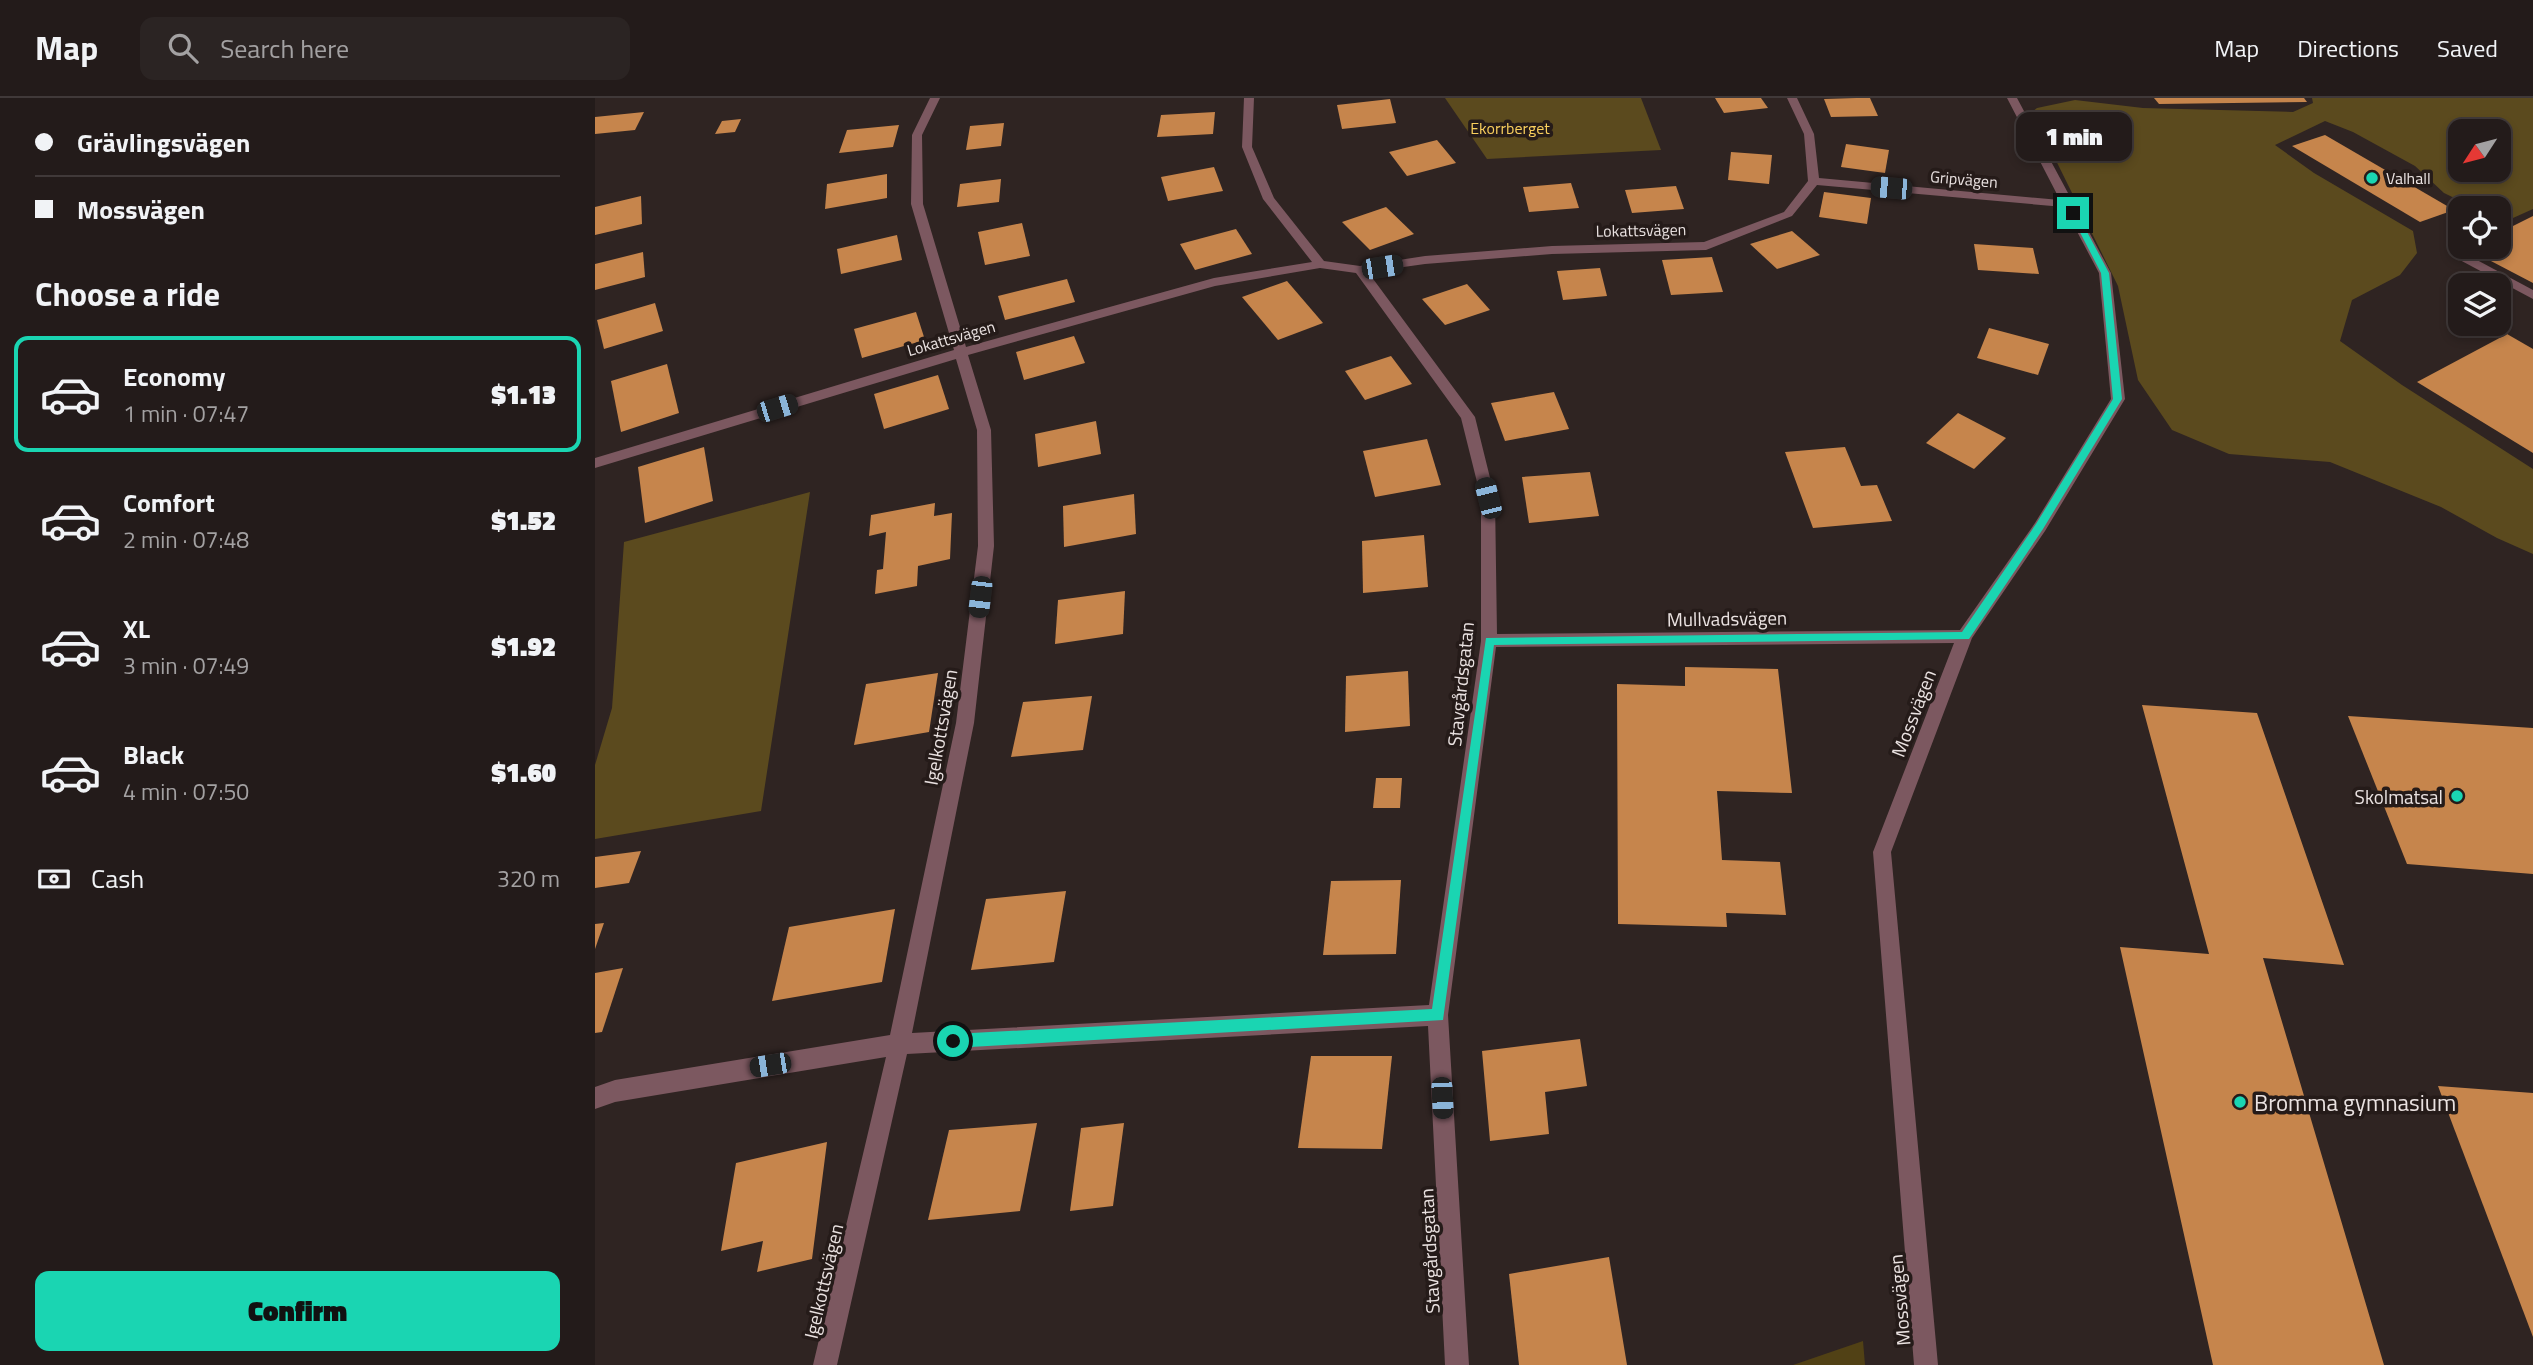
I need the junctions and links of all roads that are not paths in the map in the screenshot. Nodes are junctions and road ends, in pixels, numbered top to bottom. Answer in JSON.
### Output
{"nodes":[{"id":1,"x":935,"y":98,"type":"edge"},
{"id":2,"x":1249,"y":98,"type":"edge"},
{"id":3,"x":1792,"y":98,"type":"edge"},
{"id":4,"x":2012,"y":98,"type":"edge"},
{"id":5,"x":1814,"y":181,"type":"junction"},
{"id":6,"x":2069,"y":204,"type":"junction"},
{"id":7,"x":2467,"y":259,"type":"edge"},
{"id":8,"x":1320,"y":264,"type":"junction"},
{"id":9,"x":1360,"y":271,"type":"junction"},
{"id":10,"x":2533,"y":295,"type":"edge"},
{"id":11,"x":960,"y":353,"type":"junction"},
{"id":12,"x":595,"y":463,"type":"edge"},
{"id":13,"x":1965,"y":636,"type":"junction"},
{"id":14,"x":1489,"y":641,"type":"junction"},
{"id":15,"x":1438,"y":1015,"type":"junction"},
{"id":16,"x":899,"y":1044,"type":"junction"},
{"id":17,"x":595,"y":1098,"type":"edge"},
{"id":18,"x":825,"y":1365,"type":"edge"},
{"id":19,"x":1457,"y":1365,"type":"edge"},
{"id":20,"x":1926,"y":1365,"type":"edge"}],
"edges":[{"from":1,"to":11,"type":"street","name":"Igelkottsvägen"},
{"from":2,"to":8,"type":"street"},
{"from":3,"to":5,"type":"street"},
{"from":4,"to":6,"type":"street","name":"Mossvägen"},
{"from":5,"to":6,"type":"street","name":"Gripvägen"},
{"from":5,"to":9,"type":"street","name":"Lokattsvägen"},
{"from":6,"to":13,"type":"street","name":"Mossvägen"},
{"from":7,"to":10,"type":"street"},
{"from":8,"to":9,"type":"street"},
{"from":8,"to":11,"type":"street","name":"Lokattsvägen"},
{"from":9,"to":14,"type":"street","name":"Stavgårdsgatan"},
{"from":11,"to":12,"type":"street","name":"Lokattsvägen"},
{"from":11,"to":16,"type":"street","name":"Igelkottsvägen"},
{"from":13,"to":14,"type":"street","name":"Mullvadsvägen"},
{"from":13,"to":20,"type":"street","name":"Mossvägen"},
{"from":14,"to":15,"type":"street","name":"Stavgårdsgatan"},
{"from":15,"to":16,"type":"street"},
{"from":15,"to":19,"type":"street","name":"Stavgårdsgatan"},
{"from":16,"to":17,"type":"street"},
{"from":16,"to":18,"type":"street","name":"Igelkottsvägen"}]}
